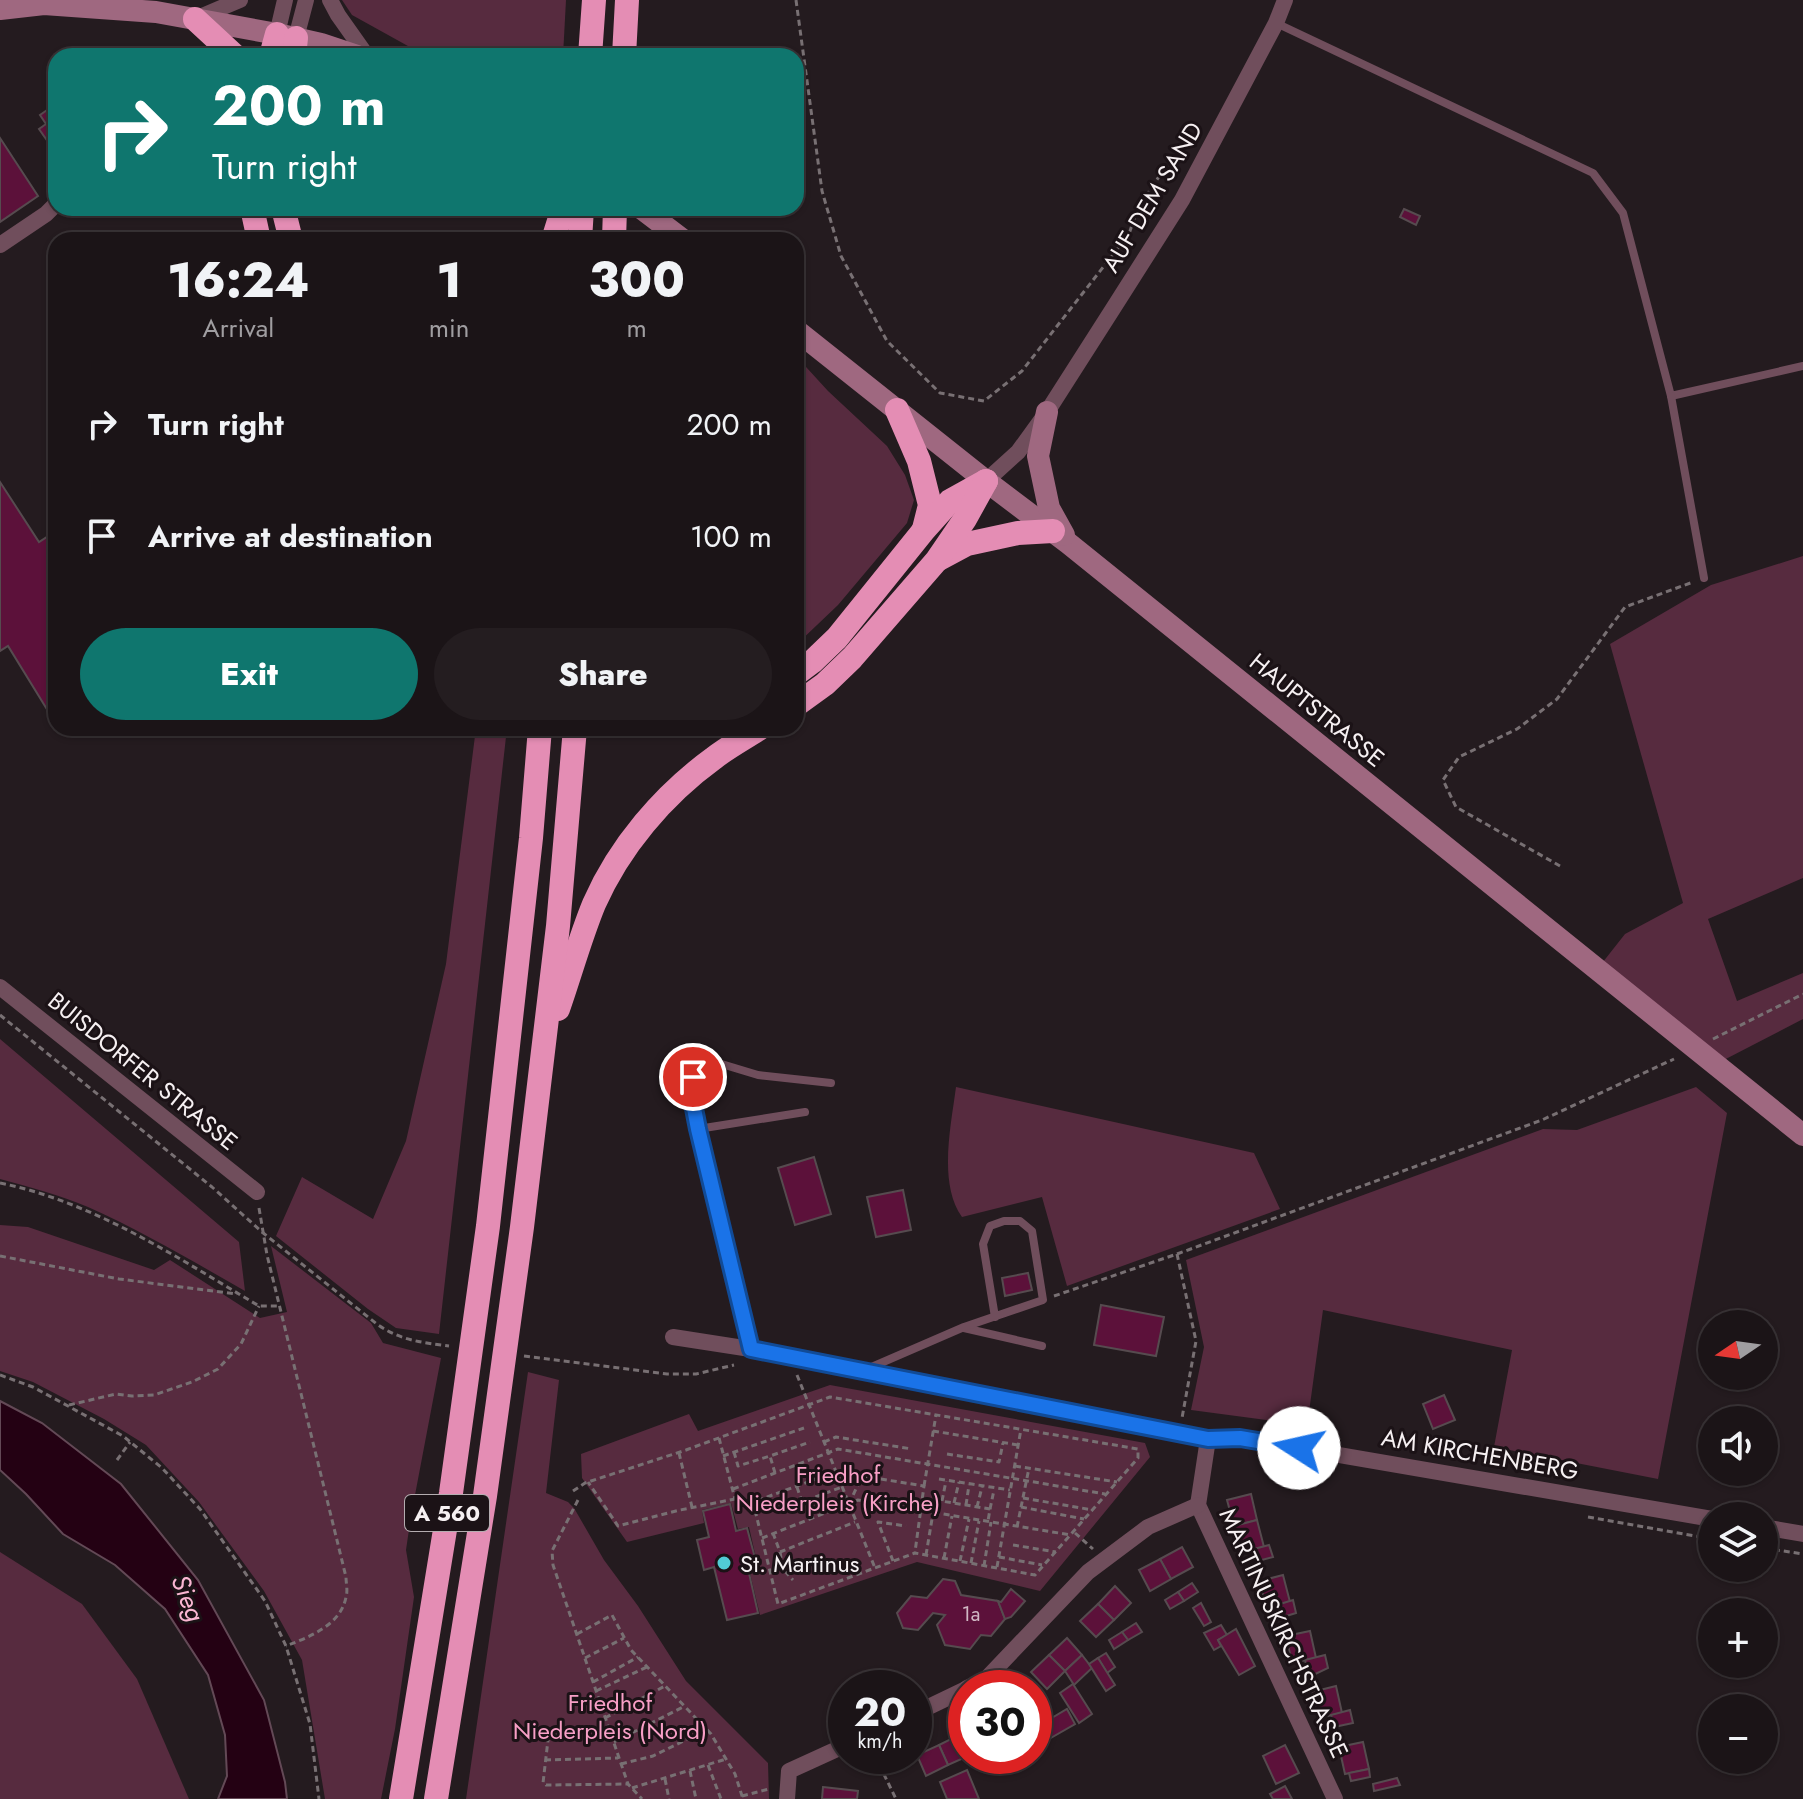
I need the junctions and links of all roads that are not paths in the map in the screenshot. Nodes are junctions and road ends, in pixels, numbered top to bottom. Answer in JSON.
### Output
{"nodes":[{"id":1,"x":240,"y":0,"type":"edge"},
{"id":2,"x":285,"y":0,"type":"edge"},
{"id":3,"x":306,"y":0,"type":"edge"},
{"id":4,"x":330,"y":0,"type":"edge"},
{"id":5,"x":594,"y":0,"type":"edge"},
{"id":6,"x":627,"y":0,"type":"edge"},
{"id":7,"x":1285,"y":0,"type":"edge"},
{"id":8,"x":0,"y":9,"type":"edge"},
{"id":9,"x":195,"y":19,"type":"junction"},
{"id":10,"x":1276,"y":23,"type":"junction"},
{"id":11,"x":285,"y":46,"type":"edge"},
{"id":12,"x":226,"y":48,"type":"edge"},
{"id":13,"x":361,"y":48,"type":"edge"},
{"id":14,"x":591,"y":48,"type":"edge"},
{"id":15,"x":624,"y":48,"type":"edge"},
{"id":16,"x":48,"y":212,"type":"edge"},
{"id":17,"x":652,"y":216,"type":"edge"},
{"id":18,"x":673,"y":232,"type":"edge"},
{"id":19,"x":0,"y":245,"type":"edge"},
{"id":20,"x":804,"y":336,"type":"edge"},
{"id":21,"x":1803,"y":366,"type":"edge"},
{"id":22,"x":1671,"y":396,"type":"junction"},
{"id":23,"x":897,"y":410,"type":"junction"},
{"id":24,"x":1047,"y":412,"type":"junction"},
{"id":25,"x":986,"y":481,"type":"junction"},
{"id":26,"x":924,"y":530,"type":"junction"},
{"id":27,"x":1061,"y":537,"type":"junction"},
{"id":28,"x":937,"y":560,"type":"junction"},
{"id":29,"x":1704,"y":578,"type":"road end"},
{"id":30,"x":804,"y":668,"type":"edge"},
{"id":31,"x":804,"y":699,"type":"edge"},
{"id":32,"x":526,"y":736,"type":"edge"},
{"id":33,"x":539,"y":736,"type":"edge"},
{"id":34,"x":574,"y":736,"type":"edge"},
{"id":35,"x":747,"y":736,"type":"edge"},
{"id":36,"x":531,"y":838,"type":"junction"},
{"id":37,"x":0,"y":987,"type":"edge"},
{"id":38,"x":542,"y":1057,"type":"junction"},
{"id":39,"x":831,"y":1083,"type":"dead end"},
{"id":40,"x":805,"y":1112,"type":"dead end"},
{"id":41,"x":698,"y":1129,"type":"junction"},
{"id":42,"x":1803,"y":1135,"type":"edge"},
{"id":43,"x":257,"y":1192,"type":"road end"},
{"id":44,"x":995,"y":1317,"type":"junction"},
{"id":45,"x":964,"y":1327,"type":"junction"},
{"id":46,"x":673,"y":1337,"type":"dead end"},
{"id":47,"x":1042,"y":1346,"type":"dead end"},
{"id":48,"x":751,"y":1349,"type":"junction"},
{"id":49,"x":862,"y":1371,"type":"junction"},
{"id":50,"x":1208,"y":1439,"type":"junction"},
{"id":51,"x":1198,"y":1505,"type":"junction"},
{"id":52,"x":1698,"y":1517,"type":"edge"},
{"id":53,"x":1778,"y":1530,"type":"edge"},
{"id":54,"x":1803,"y":1534,"type":"edge"},
{"id":55,"x":995,"y":1670,"type":"edge"},
{"id":56,"x":828,"y":1753,"type":"edge"},
{"id":57,"x":787,"y":1795,"type":"edge"},
{"id":58,"x":401,"y":1799,"type":"edge"},
{"id":59,"x":436,"y":1799,"type":"edge"},
{"id":60,"x":1335,"y":1799,"type":"edge"}],
"edges":[{"from":1,"to":9,"type":"street"},
{"from":2,"to":11,"type":"street"},
{"from":3,"to":11,"type":"street"},
{"from":4,"to":13,"type":"street"},
{"from":5,"to":14,"type":"highway"},
{"from":6,"to":15,"type":"highway"},
{"from":7,"to":10,"type":"street","name":"AUF DEM SAND"},
{"from":8,"to":9,"type":"main road"},
{"from":9,"to":11,"type":"main road"},
{"from":9,"to":12,"type":"highway"},
{"from":10,"to":22,"type":"lane"},
{"from":10,"to":24,"type":"street","name":"AUF DEM SAND"},
{"from":16,"to":19,"type":"street"},
{"from":17,"to":18,"type":"main road"},
{"from":20,"to":23,"type":"main road","name":"HAUPTSTRASSE"},
{"from":21,"to":22,"type":"lane"},
{"from":22,"to":29,"type":"lane"},
{"from":23,"to":25,"type":"main road","name":"HAUPTSTRASSE"},
{"from":23,"to":26,"type":"highway"},
{"from":24,"to":25,"type":"street","name":"AUF DEM SAND"},
{"from":24,"to":27,"type":"main road"},
{"from":25,"to":26,"type":"highway"},
{"from":25,"to":27,"type":"main road","name":"HAUPTSTRASSE"},
{"from":25,"to":28,"type":"highway"},
{"from":26,"to":30,"type":"highway"},
{"from":27,"to":28,"type":"highway"},
{"from":27,"to":42,"type":"main road","name":"HAUPTSTRASSE"},
{"from":28,"to":31,"type":"highway"},
{"from":32,"to":36,"type":"highway"},
{"from":33,"to":36,"type":"highway","number":"A 560"},
{"from":34,"to":38,"type":"highway","number":"A 560"},
{"from":35,"to":38,"type":"highway"},
{"from":36,"to":58,"type":"highway","number":"A 560"},
{"from":37,"to":43,"type":"street","name":"BUISDORFER STRASSE"},
{"from":38,"to":59,"type":"highway","number":"A 560"},
{"from":39,"to":41,"type":"lane"},
{"from":40,"to":41,"type":"lane"},
{"from":41,"to":48,"type":"lane"},
{"from":44,"to":44,"type":"lane"},
{"from":44,"to":45,"type":"lane"},
{"from":45,"to":47,"type":"lane"},
{"from":45,"to":49,"type":"lane"},
{"from":46,"to":48,"type":"street","name":"AM KIRCHENBERG"},
{"from":48,"to":49,"type":"street","name":"AM KIRCHENBERG"},
{"from":49,"to":50,"type":"street","name":"AM KIRCHENBERG"},
{"from":50,"to":51,"type":"street","name":"MARTINUSKIRCHSTRASSE"},
{"from":50,"to":52,"type":"street","name":"AM KIRCHENBERG"},
{"from":51,"to":55,"type":"street"},
{"from":51,"to":60,"type":"street","name":"MARTINUSKIRCHSTRASSE"},
{"from":53,"to":54,"type":"street"},
{"from":56,"to":57,"type":"street"}]}
